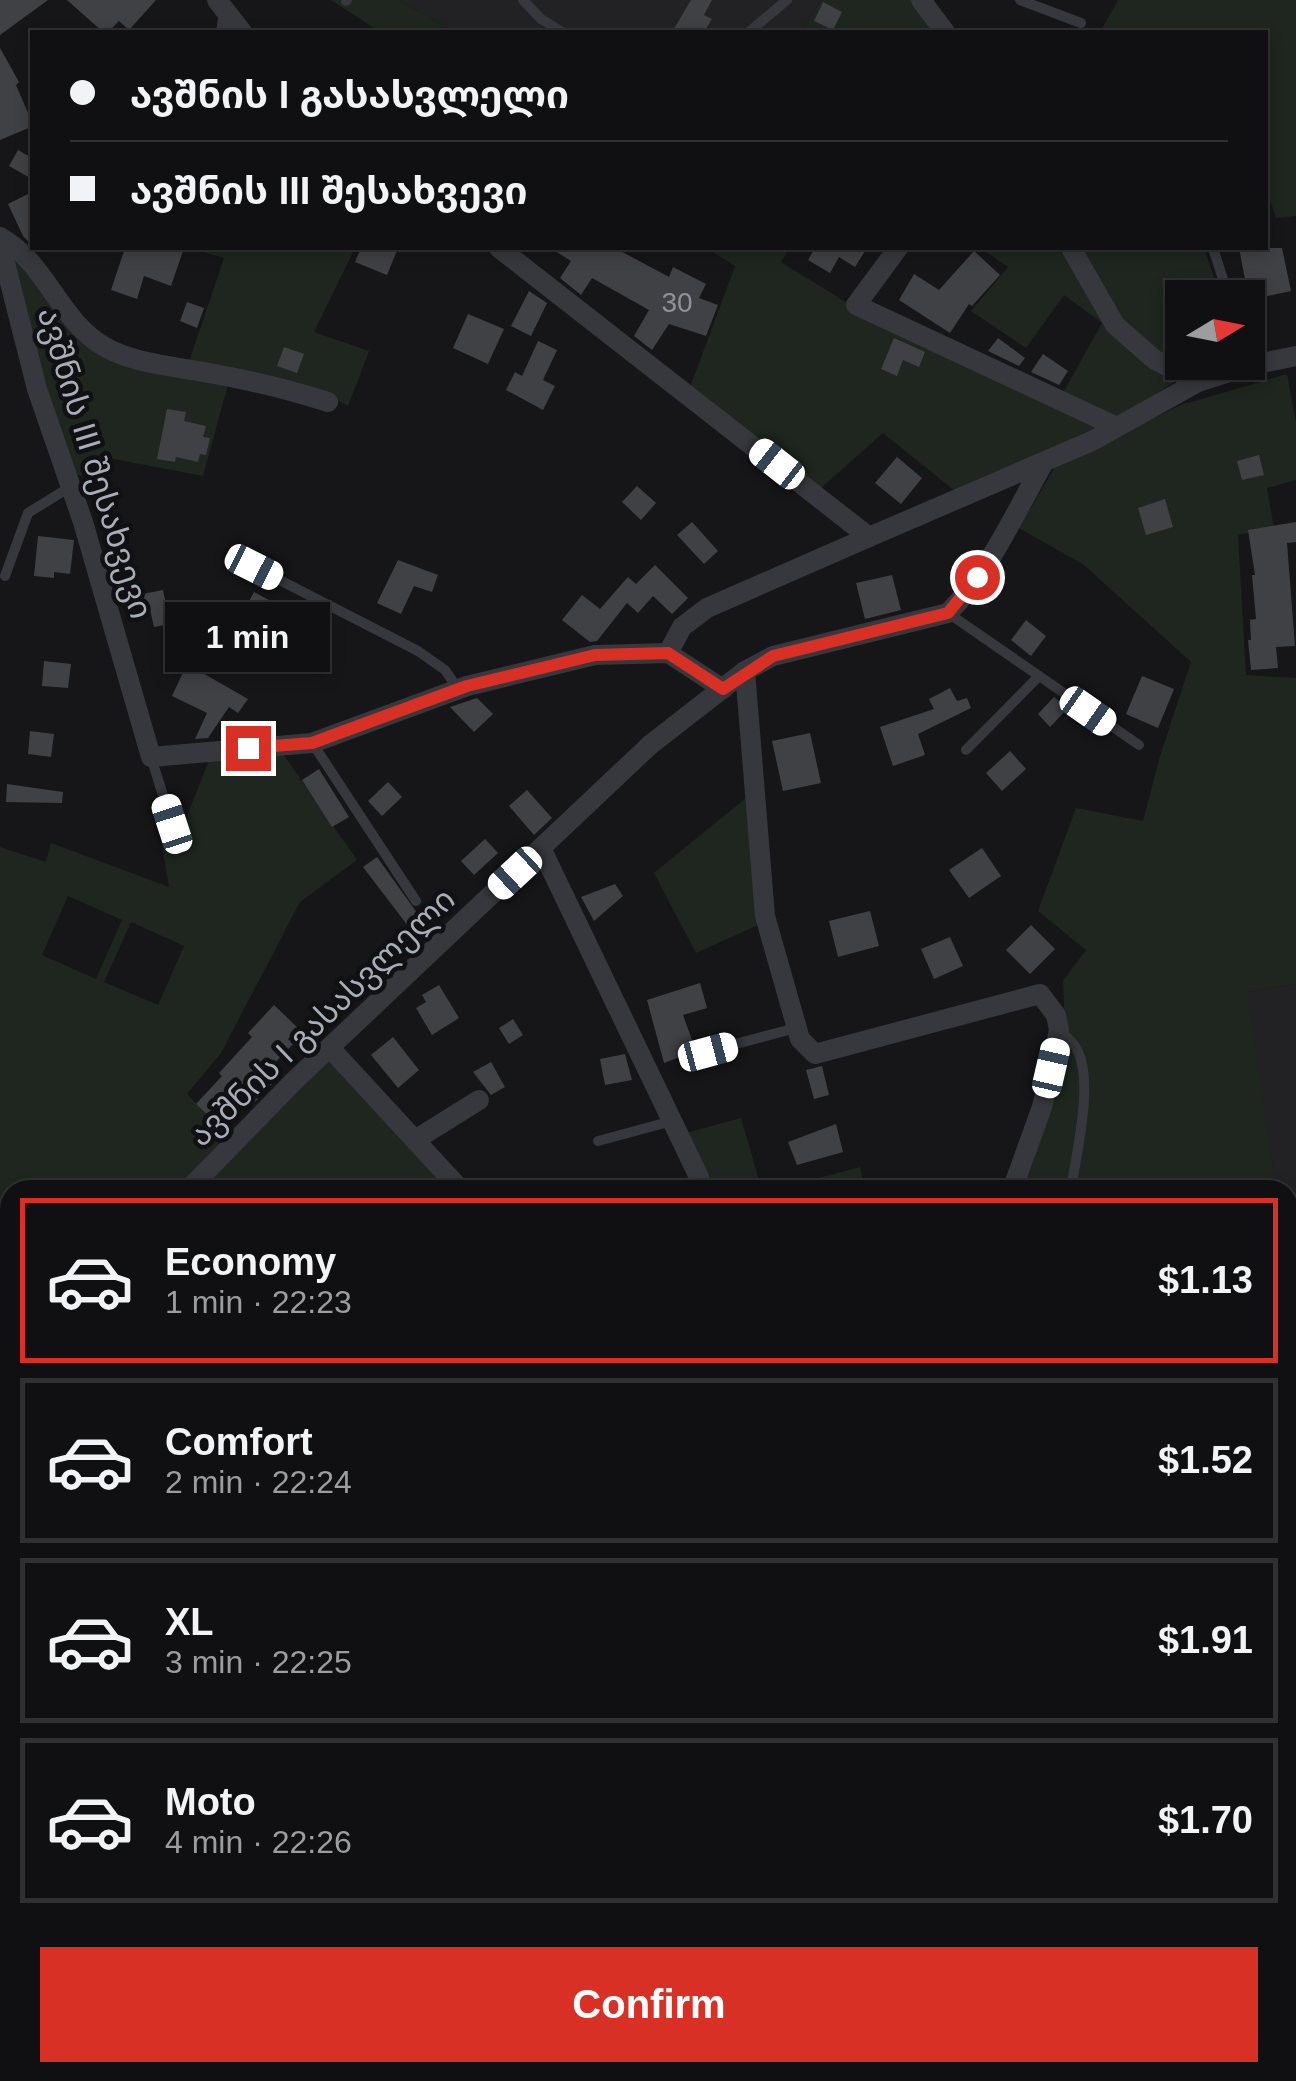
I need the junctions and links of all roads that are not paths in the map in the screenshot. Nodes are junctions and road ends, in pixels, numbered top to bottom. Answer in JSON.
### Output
{"nodes":[{"id":1,"x":523,"y":0,"type":"edge"},
{"id":2,"x":787,"y":0,"type":"edge"},
{"id":3,"x":921,"y":0,"type":"edge"},
{"id":4,"x":1020,"y":0,"type":"edge"},
{"id":5,"x":221,"y":5,"type":"edge"},
{"id":6,"x":1081,"y":23,"type":"dead end"},
{"id":7,"x":240,"y":30,"type":"edge"},
{"id":8,"x":559,"y":30,"type":"edge"},
{"id":9,"x":750,"y":30,"type":"edge"},
{"id":10,"x":944,"y":30,"type":"edge"},
{"id":11,"x":0,"y":240,"type":"edge"},
{"id":12,"x":502,"y":250,"type":"edge"},
{"id":13,"x":897,"y":250,"type":"edge"},
{"id":14,"x":1072,"y":250,"type":"edge"},
{"id":15,"x":1213,"y":250,"type":"edge"},
{"id":16,"x":1224,"y":280,"type":"edge"},
{"id":17,"x":1296,"y":356,"type":"edge"},
{"id":18,"x":1265,"y":357,"type":"edge"},
{"id":19,"x":1202,"y":380,"type":"edge"},
{"id":20,"x":1198,"y":382,"type":"junction"},
{"id":21,"x":328,"y":402,"type":"dead end"},
{"id":22,"x":1117,"y":428,"type":"junction"},
{"id":23,"x":1044,"y":462,"type":"junction"},
{"id":24,"x":70,"y":488,"type":"junction"},
{"id":25,"x":869,"y":537,"type":"junction"},
{"id":26,"x":254,"y":567,"type":"dead end"},
{"id":27,"x":4,"y":576,"type":"dead end"},
{"id":28,"x":948,"y":613,"type":"junction"},
{"id":29,"x":668,"y":653,"type":"junction"},
{"id":30,"x":745,"y":672,"type":"junction"},
{"id":31,"x":1038,"y":676,"type":"junction"},
{"id":32,"x":723,"y":689,"type":"junction"},
{"id":33,"x":459,"y":690,"type":"junction"},
{"id":34,"x":312,"y":743,"type":"junction"},
{"id":35,"x":1138,"y":745,"type":"dead end"},
{"id":36,"x":966,"y":750,"type":"dead end"},
{"id":37,"x":151,"y":758,"type":"junction"},
{"id":38,"x":172,"y":824,"type":"dead end"},
{"id":39,"x":541,"y":848,"type":"junction"},
{"id":40,"x":416,"y":901,"type":"dead end"},
{"id":41,"x":797,"y":1028,"type":"junction"},
{"id":42,"x":1059,"y":1030,"type":"junction"},
{"id":43,"x":330,"y":1048,"type":"junction"},
{"id":44,"x":708,"y":1052,"type":"dead end"},
{"id":45,"x":480,"y":1100,"type":"dead end"},
{"id":46,"x":672,"y":1121,"type":"junction"},
{"id":47,"x":415,"y":1140,"type":"junction"},
{"id":48,"x":598,"y":1142,"type":"dead end"},
{"id":49,"x":198,"y":1180,"type":"edge"},
{"id":50,"x":452,"y":1180,"type":"edge"},
{"id":51,"x":701,"y":1180,"type":"edge"},
{"id":52,"x":1016,"y":1180,"type":"edge"},
{"id":53,"x":1073,"y":1180,"type":"edge"}],
"edges":[{"from":1,"to":8,"type":"lane"},
{"from":2,"to":9,"type":"lane"},
{"from":3,"to":10,"type":"street"},
{"from":4,"to":6,"type":"lane"},
{"from":5,"to":7,"type":"street"},
{"from":11,"to":21,"type":"street"},
{"from":11,"to":24,"type":"street","name":"ავშნის III შესახვევი"},
{"from":12,"to":25,"type":"street"},
{"from":13,"to":22,"type":"street"},
{"from":14,"to":20,"type":"street"},
{"from":15,"to":16,"type":"lane"},
{"from":17,"to":18,"type":"street"},
{"from":19,"to":20,"type":"street"},
{"from":20,"to":22,"type":"street"},
{"from":22,"to":23,"type":"street"},
{"from":23,"to":25,"type":"street"},
{"from":23,"to":28,"type":"street"},
{"from":24,"to":27,"type":"lane"},
{"from":24,"to":37,"type":"street","name":"ავშნის III შესახვევი"},
{"from":25,"to":29,"type":"street"},
{"from":26,"to":33,"type":"lane"},
{"from":28,"to":30,"type":"street","name":"ავშნის I გასასვლელი"},
{"from":28,"to":31,"type":"lane"},
{"from":29,"to":32,"type":"street"},
{"from":29,"to":33,"type":"street"},
{"from":30,"to":32,"type":"street","name":"ავშნის I გასასვლელი"},
{"from":30,"to":41,"type":"street"},
{"from":31,"to":35,"type":"lane"},
{"from":31,"to":36,"type":"lane"},
{"from":32,"to":39,"type":"street","name":"ავშნის I გასასვლელი"},
{"from":33,"to":34,"type":"street"},
{"from":34,"to":37,"type":"street"},
{"from":34,"to":40,"type":"lane"},
{"from":37,"to":38,"type":"lane","name":"ავშნის III შესახვევი"},
{"from":39,"to":43,"type":"street","name":"ავშნის I გასასვლელი"},
{"from":39,"to":46,"type":"street"},
{"from":41,"to":42,"type":"street"},
{"from":41,"to":44,"type":"lane"},
{"from":42,"to":52,"type":"street"},
{"from":42,"to":53,"type":"lane"},
{"from":43,"to":47,"type":"street"},
{"from":43,"to":49,"type":"street","name":"ავშნის I გასასვლელი"},
{"from":45,"to":47,"type":"street"},
{"from":46,"to":48,"type":"lane"},
{"from":46,"to":51,"type":"street"},
{"from":47,"to":50,"type":"street"}]}
